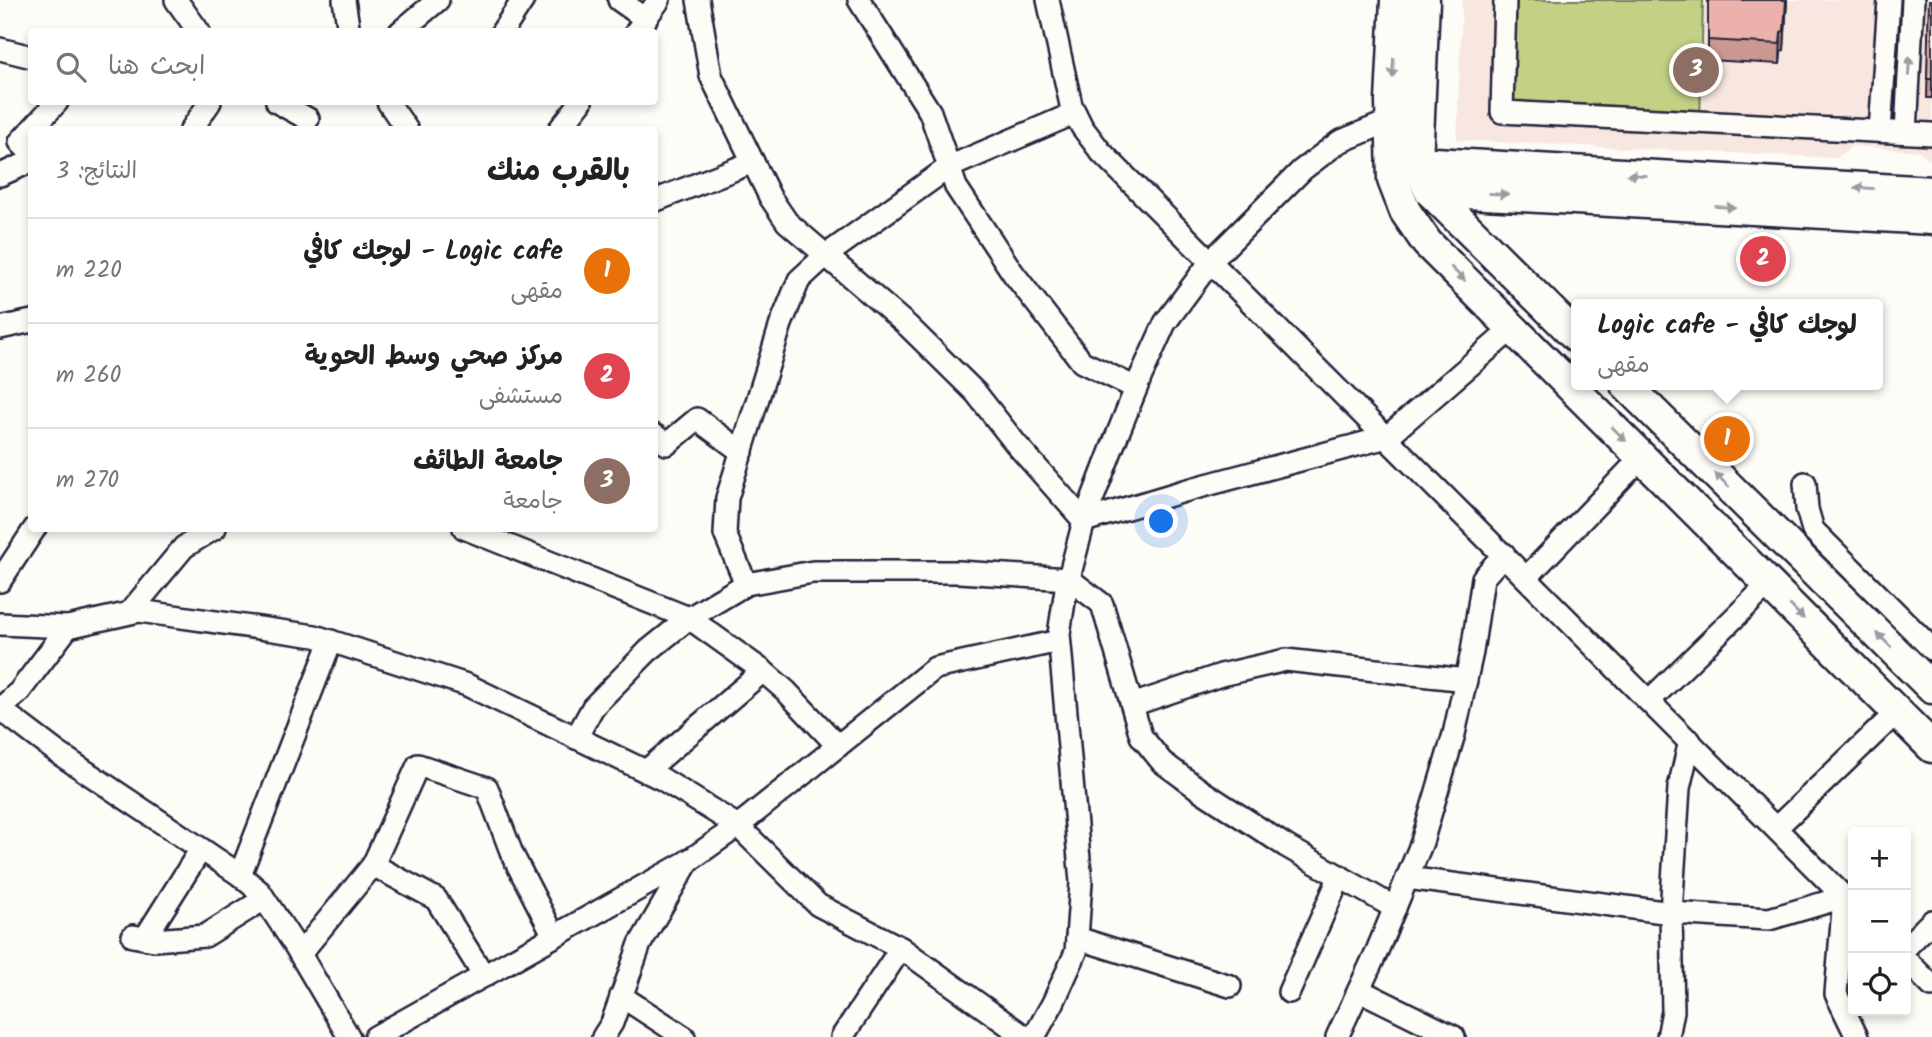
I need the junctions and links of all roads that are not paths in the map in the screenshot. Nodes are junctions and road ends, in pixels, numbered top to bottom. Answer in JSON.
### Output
{"nodes":[{"id":1,"x":176,"y":0,"type":"edge"},
{"id":2,"x":344,"y":0,"type":"edge"},
{"id":3,"x":439,"y":0,"type":"edge"},
{"id":4,"x":523,"y":0,"type":"edge"},
{"id":5,"x":619,"y":0,"type":"edge"},
{"id":6,"x":659,"y":0,"type":"edge"},
{"id":7,"x":698,"y":0,"type":"edge"},
{"id":8,"x":859,"y":0,"type":"edge"},
{"id":9,"x":1048,"y":0,"type":"edge"},
{"id":10,"x":1396,"y":0,"type":"edge"},
{"id":11,"x":1424,"y":0,"type":"edge"},
{"id":12,"x":1505,"y":0,"type":"edge"},
{"id":13,"x":1889,"y":0,"type":"edge"},
{"id":14,"x":1913,"y":0,"type":"edge"},
{"id":15,"x":641,"y":25,"type":"edge"},
{"id":16,"x":196,"y":28,"type":"edge"},
{"id":17,"x":348,"y":28,"type":"edge"},
{"id":18,"x":405,"y":28,"type":"edge"},
{"id":19,"x":505,"y":28,"type":"edge"},
{"id":20,"x":0,"y":49,"type":"edge"},
{"id":21,"x":28,"y":56,"type":"edge"},
{"id":22,"x":54,"y":105,"type":"edge"},
{"id":23,"x":208,"y":105,"type":"edge"},
{"id":24,"x":284,"y":105,"type":"edge"},
{"id":25,"x":396,"y":105,"type":"edge"},
{"id":26,"x":579,"y":105,"type":"edge"},
{"id":27,"x":1075,"y":113,"type":"junction"},
{"id":28,"x":310,"y":117,"type":"edge"},
{"id":29,"x":1392,"y":120,"type":"junction"},
{"id":30,"x":35,"y":126,"type":"edge"},
{"id":31,"x":194,"y":126,"type":"edge"},
{"id":32,"x":405,"y":126,"type":"edge"},
{"id":33,"x":562,"y":126,"type":"edge"},
{"id":34,"x":1880,"y":131,"type":"junction"},
{"id":35,"x":1906,"y":132,"type":"junction"},
{"id":36,"x":28,"y":133,"type":"edge"},
{"id":37,"x":1932,"y":134,"type":"edge"},
{"id":38,"x":28,"y":150,"type":"edge"},
{"id":39,"x":753,"y":162,"type":"junction"},
{"id":40,"x":1417,"y":162,"type":"junction"},
{"id":41,"x":28,"y":163,"type":"edge"},
{"id":42,"x":949,"y":167,"type":"junction"},
{"id":43,"x":0,"y":175,"type":"edge"},
{"id":44,"x":1430,"y":191,"type":"junction"},
{"id":45,"x":1932,"y":192,"type":"edge"},
{"id":46,"x":658,"y":199,"type":"edge"},
{"id":47,"x":1932,"y":219,"type":"edge"},
{"id":48,"x":825,"y":256,"type":"junction"},
{"id":49,"x":1211,"y":261,"type":"junction"},
{"id":50,"x":28,"y":322,"type":"edge"},
{"id":51,"x":0,"y":328,"type":"edge"},
{"id":52,"x":1513,"y":328,"type":"junction"},
{"id":53,"x":1571,"y":330,"type":"edge"},
{"id":54,"x":1571,"y":386,"type":"edge"},
{"id":55,"x":1136,"y":388,"type":"junction"},
{"id":56,"x":1575,"y":390,"type":"edge"},
{"id":57,"x":1631,"y":390,"type":"edge"},
{"id":58,"x":1387,"y":437,"type":"junction"},
{"id":59,"x":658,"y":438,"type":"edge"},
{"id":60,"x":743,"y":452,"type":"junction"},
{"id":61,"x":1642,"y":457,"type":"junction"},
{"id":62,"x":1805,"y":483,"type":"dead end"},
{"id":63,"x":1084,"y":521,"type":"junction"},
{"id":64,"x":31,"y":532,"type":"edge"},
{"id":65,"x":208,"y":532,"type":"edge"},
{"id":66,"x":474,"y":532,"type":"edge"},
{"id":67,"x":1504,"y":554,"type":"junction"},
{"id":68,"x":7,"y":557,"type":"edge"},
{"id":69,"x":1527,"y":577,"type":"junction"},
{"id":70,"x":1069,"y":579,"type":"junction"},
{"id":71,"x":0,"y":581,"type":"edge"},
{"id":72,"x":746,"y":584,"type":"junction"},
{"id":73,"x":1769,"y":584,"type":"junction"},
{"id":74,"x":130,"y":612,"type":"junction"},
{"id":75,"x":689,"y":618,"type":"junction"},
{"id":76,"x":0,"y":624,"type":"edge"},
{"id":77,"x":68,"y":627,"type":"junction"},
{"id":78,"x":331,"y":641,"type":"junction"},
{"id":79,"x":1059,"y":641,"type":"junction"},
{"id":80,"x":1932,"y":649,"type":"edge"},
{"id":81,"x":763,"y":671,"type":"junction"},
{"id":82,"x":1466,"y":680,"type":"junction"},
{"id":83,"x":1932,"y":688,"type":"edge"},
{"id":84,"x":1650,"y":701,"type":"junction"},
{"id":85,"x":1132,"y":705,"type":"junction"},
{"id":86,"x":0,"y":709,"type":"edge"},
{"id":87,"x":1897,"y":712,"type":"junction"},
{"id":88,"x":576,"y":738,"type":"junction"},
{"id":89,"x":1690,"y":741,"type":"junction"},
{"id":90,"x":838,"y":746,"type":"junction"},
{"id":91,"x":1932,"y":747,"type":"edge"},
{"id":92,"x":646,"y":771,"type":"junction"},
{"id":93,"x":738,"y":826,"type":"junction"},
{"id":94,"x":1776,"y":828,"type":"junction"},
{"id":95,"x":201,"y":849,"type":"junction"},
{"id":96,"x":690,"y":860,"type":"junction"},
{"id":97,"x":373,"y":865,"type":"junction"},
{"id":98,"x":240,"y":875,"type":"junction"},
{"id":99,"x":1340,"y":876,"type":"junction"},
{"id":100,"x":1407,"y":878,"type":"junction"},
{"id":101,"x":264,"y":899,"type":"junction"},
{"id":102,"x":1848,"y":901,"type":"edge"},
{"id":103,"x":1848,"y":902,"type":"edge"},
{"id":104,"x":1395,"y":908,"type":"junction"},
{"id":105,"x":1848,"y":909,"type":"edge"},
{"id":106,"x":1671,"y":913,"type":"junction"},
{"id":107,"x":1932,"y":921,"type":"edge"},
{"id":108,"x":554,"y":936,"type":"junction"},
{"id":109,"x":1077,"y":938,"type":"junction"},
{"id":110,"x":1911,"y":942,"type":"edge"},
{"id":111,"x":901,"y":948,"type":"junction"},
{"id":112,"x":300,"y":954,"type":"junction"},
{"id":113,"x":1911,"y":965,"type":"edge"},
{"id":114,"x":484,"y":976,"type":"junction"},
{"id":115,"x":1230,"y":986,"type":"dead end"},
{"id":116,"x":1932,"y":986,"type":"edge"},
{"id":117,"x":1359,"y":990,"type":"junction"},
{"id":118,"x":1289,"y":992,"type":"dead end"},
{"id":119,"x":621,"y":996,"type":"junction"},
{"id":120,"x":349,"y":1037,"type":"edge"},
{"id":121,"x":375,"y":1037,"type":"edge"},
{"id":122,"x":603,"y":1037,"type":"edge"},
{"id":123,"x":684,"y":1037,"type":"edge"},
{"id":124,"x":842,"y":1037,"type":"edge"},
{"id":125,"x":1025,"y":1037,"type":"edge"},
{"id":126,"x":1034,"y":1037,"type":"edge"},
{"id":127,"x":1337,"y":1037,"type":"edge"},
{"id":128,"x":1454,"y":1037,"type":"edge"},
{"id":129,"x":1668,"y":1037,"type":"edge"},
{"id":130,"x":1857,"y":1037,"type":"edge"}],
"edges":[{"from":1,"to":16,"type":"street"},
{"from":2,"to":17,"type":"street"},
{"from":3,"to":18,"type":"street"},
{"from":4,"to":19,"type":"street"},
{"from":5,"to":15,"type":"street"},
{"from":6,"to":15,"type":"street"},
{"from":7,"to":39,"type":"street"},
{"from":8,"to":42,"type":"street"},
{"from":9,"to":27,"type":"street"},
{"from":10,"to":29,"type":"main road","one_way":true},
{"from":11,"to":40,"type":"main road"},
{"from":12,"to":34,"type":"street"},
{"from":13,"to":34,"type":"street"},
{"from":35,"to":14,"type":"street","one_way":true},
{"from":20,"to":21,"type":"street"},
{"from":22,"to":30,"type":"street"},
{"from":23,"to":31,"type":"street"},
{"from":24,"to":28,"type":"street"},
{"from":25,"to":32,"type":"street"},
{"from":26,"to":33,"type":"street"},
{"from":27,"to":42,"type":"street"},
{"from":27,"to":49,"type":"street"},
{"from":29,"to":49,"type":"street"},
{"from":29,"to":52,"type":"main road","one_way":true},
{"from":34,"to":35,"type":"street"},
{"from":35,"to":37,"type":"street"},
{"from":36,"to":38,"type":"street"},
{"from":39,"to":46,"type":"street"},
{"from":39,"to":48,"type":"street"},
{"from":40,"to":44,"type":"main road"},
{"from":45,"to":40,"type":"main road","one_way":true},
{"from":41,"to":43,"type":"street"},
{"from":42,"to":48,"type":"street"},
{"from":42,"to":55,"type":"street"},
{"from":44,"to":47,"type":"main road","one_way":true},
{"from":44,"to":53,"type":"main road"},
{"from":48,"to":60,"type":"street"},
{"from":48,"to":63,"type":"street"},
{"from":49,"to":55,"type":"street"},
{"from":49,"to":58,"type":"street"},
{"from":50,"to":51,"type":"street"},
{"from":52,"to":54,"type":"main road","one_way":true},
{"from":52,"to":58,"type":"street"},
{"from":55,"to":63,"type":"street"},
{"from":56,"to":61,"type":"main road","one_way":true},
{"from":83,"to":57,"type":"main road","one_way":true},
{"from":58,"to":63,"type":"street"},
{"from":58,"to":67,"type":"street"},
{"from":59,"to":60,"type":"street"},
{"from":60,"to":72,"type":"street"},
{"from":61,"to":69,"type":"street"},
{"from":61,"to":73,"type":"main road"},
{"from":62,"to":80,"type":"street"},
{"from":63,"to":70,"type":"street"},
{"from":64,"to":68,"type":"street"},
{"from":65,"to":74,"type":"street"},
{"from":66,"to":75,"type":"street"},
{"from":67,"to":69,"type":"street"},
{"from":67,"to":82,"type":"street"},
{"from":68,"to":71,"type":"street"},
{"from":69,"to":84,"type":"street"},
{"from":70,"to":72,"type":"street"},
{"from":70,"to":79,"type":"street"},
{"from":70,"to":85,"type":"street"},
{"from":72,"to":75,"type":"street"},
{"from":73,"to":84,"type":"street"},
{"from":73,"to":87,"type":"main road","one_way":true},
{"from":74,"to":77,"type":"street"},
{"from":74,"to":78,"type":"street"},
{"from":75,"to":81,"type":"street"},
{"from":75,"to":88,"type":"street"},
{"from":76,"to":77,"type":"street"},
{"from":77,"to":86,"type":"street"},
{"from":78,"to":88,"type":"street"},
{"from":78,"to":98,"type":"street"},
{"from":79,"to":90,"type":"street"},
{"from":79,"to":109,"type":"street"},
{"from":81,"to":90,"type":"street"},
{"from":81,"to":92,"type":"street"},
{"from":82,"to":85,"type":"street"},
{"from":82,"to":100,"type":"street"},
{"from":84,"to":89,"type":"street"},
{"from":85,"to":99,"type":"street"},
{"from":86,"to":95,"type":"street"},
{"from":87,"to":91,"type":"main road"},
{"from":87,"to":94,"type":"street"},
{"from":88,"to":92,"type":"street"},
{"from":89,"to":94,"type":"street"},
{"from":89,"to":106,"type":"street"},
{"from":90,"to":93,"type":"street"},
{"from":92,"to":93,"type":"street"},
{"from":93,"to":96,"type":"street"},
{"from":93,"to":111,"type":"street"},
{"from":94,"to":102,"type":"street"},
{"from":95,"to":98,"type":"street"},
{"from":95,"to":101,"type":"street"},
{"from":96,"to":108,"type":"street"},
{"from":96,"to":119,"type":"street"},
{"from":97,"to":108,"type":"street"},
{"from":97,"to":112,"type":"street"},
{"from":97,"to":114,"type":"street"},
{"from":98,"to":101,"type":"street"},
{"from":99,"to":104,"type":"street"},
{"from":99,"to":118,"type":"street"},
{"from":100,"to":104,"type":"street"},
{"from":100,"to":106,"type":"street"},
{"from":101,"to":112,"type":"street"},
{"from":103,"to":106,"type":"street"},
{"from":104,"to":117,"type":"street"},
{"from":105,"to":130,"type":"street"},
{"from":106,"to":129,"type":"street"},
{"from":107,"to":110,"type":"street"},
{"from":108,"to":114,"type":"street"},
{"from":109,"to":115,"type":"street"},
{"from":109,"to":126,"type":"street"},
{"from":111,"to":124,"type":"street"},
{"from":111,"to":125,"type":"street"},
{"from":112,"to":120,"type":"street"},
{"from":113,"to":116,"type":"street"},
{"from":114,"to":121,"type":"street"},
{"from":117,"to":127,"type":"street"},
{"from":117,"to":128,"type":"street"},
{"from":119,"to":122,"type":"street"},
{"from":119,"to":123,"type":"street"}]}
